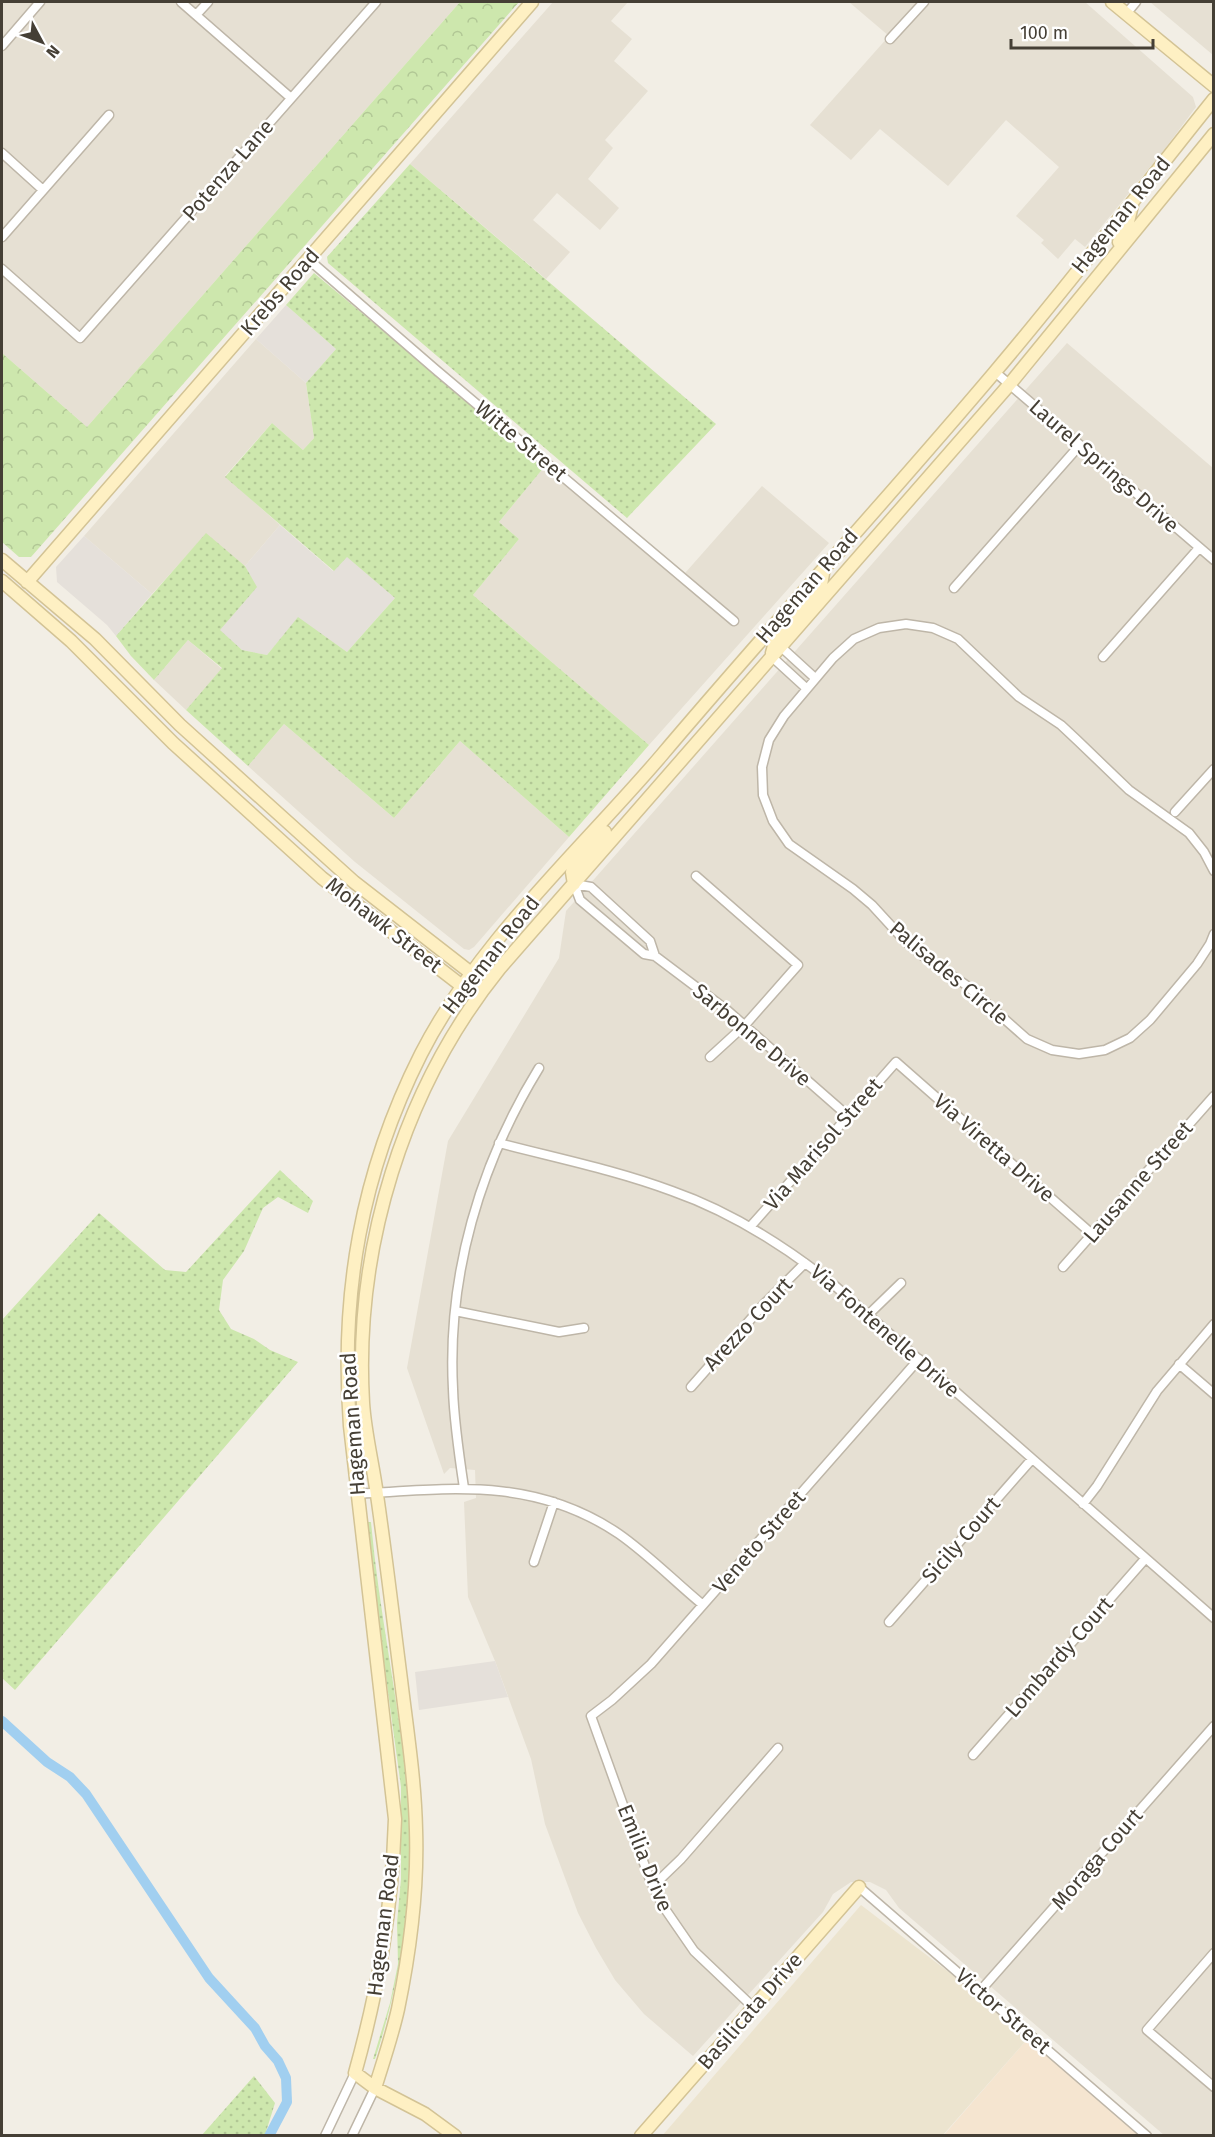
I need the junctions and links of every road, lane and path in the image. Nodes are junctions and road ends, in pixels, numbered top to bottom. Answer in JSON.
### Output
{"nodes":[{"id":1,"x":40,"y":2,"type":"edge"},
{"id":2,"x":181,"y":2,"type":"edge"},
{"id":3,"x":208,"y":2,"type":"edge"},
{"id":4,"x":376,"y":2,"type":"edge"},
{"id":5,"x":532,"y":2,"type":"edge"},
{"id":6,"x":924,"y":2,"type":"edge"},
{"id":7,"x":1112,"y":2,"type":"edge"},
{"id":8,"x":1136,"y":2,"type":"edge"},
{"id":9,"x":1126,"y":14,"type":"junction"},
{"id":10,"x":196,"y":15,"type":"junction"},
{"id":11,"x":890,"y":39,"type":"dead end"},
{"id":12,"x":2,"y":46,"type":"edge"},
{"id":13,"x":1214,"y":86,"type":"edge"},
{"id":14,"x":291,"y":98,"type":"junction"},
{"id":15,"x":1214,"y":99,"type":"edge"},
{"id":16,"x":109,"y":115,"type":"dead end"},
{"id":17,"x":1214,"y":134,"type":"edge"},
{"id":18,"x":2,"y":153,"type":"edge"},
{"id":19,"x":43,"y":190,"type":"junction"},
{"id":20,"x":1133,"y":201,"type":"junction"},
{"id":21,"x":2,"y":237,"type":"edge"},
{"id":22,"x":308,"y":259,"type":"junction"},
{"id":23,"x":2,"y":269,"type":"edge"},
{"id":24,"x":1084,"y":292,"type":"junction"},
{"id":25,"x":995,"y":372,"type":"junction"},
{"id":26,"x":1009,"y":385,"type":"junction"},
{"id":27,"x":1079,"y":446,"type":"junction"},
{"id":28,"x":1199,"y":548,"type":"junction"},
{"id":29,"x":2,"y":560,"type":"edge"},
{"id":30,"x":1214,"y":560,"type":"edge"},
{"id":31,"x":824,"y":567,"type":"junction"},
{"id":32,"x":2,"y":571,"type":"edge"},
{"id":33,"x":2,"y":581,"type":"edge"},
{"id":34,"x":27,"y":582,"type":"junction"},
{"id":35,"x":954,"y":588,"type":"dead end"},
{"id":36,"x":734,"y":621,"type":"dead end"},
{"id":37,"x":780,"y":646,"type":"junction"},
{"id":38,"x":771,"y":656,"type":"junction"},
{"id":39,"x":1103,"y":657,"type":"dead end"},
{"id":40,"x":802,"y":666,"type":"junction"},
{"id":41,"x":793,"y":676,"type":"junction"},
{"id":42,"x":815,"y":678,"type":"junction"},
{"id":43,"x":806,"y":688,"type":"junction"},
{"id":44,"x":1214,"y":769,"type":"edge"},
{"id":45,"x":629,"y":794,"type":"junction"},
{"id":46,"x":1175,"y":812,"type":"dead end"},
{"id":47,"x":1214,"y":871,"type":"edge"},
{"id":48,"x":696,"y":876,"type":"dead end"},
{"id":49,"x":574,"y":884,"type":"junction"},
{"id":50,"x":1214,"y":934,"type":"edge"},
{"id":51,"x":655,"y":956,"type":"junction"},
{"id":52,"x":471,"y":973,"type":"junction"},
{"id":53,"x":462,"y":986,"type":"junction"},
{"id":54,"x":481,"y":992,"type":"junction"},
{"id":55,"x":745,"y":1025,"type":"junction"},
{"id":56,"x":710,"y":1057,"type":"dead end"},
{"id":57,"x":896,"y":1062,"type":"joint"},
{"id":58,"x":539,"y":1068,"type":"dead end"},
{"id":59,"x":1214,"y":1096,"type":"edge"},
{"id":60,"x":848,"y":1116,"type":"junction"},
{"id":61,"x":499,"y":1143,"type":"junction"},
{"id":62,"x":750,"y":1227,"type":"junction"},
{"id":63,"x":1092,"y":1234,"type":"junction"},
{"id":64,"x":805,"y":1263,"type":"junction"},
{"id":65,"x":1063,"y":1267,"type":"dead end"},
{"id":66,"x":901,"y":1283,"type":"dead end"},
{"id":67,"x":455,"y":1311,"type":"junction"},
{"id":68,"x":868,"y":1315,"type":"junction"},
{"id":69,"x":1214,"y":1324,"type":"edge"},
{"id":70,"x":584,"y":1328,"type":"dead end"},
{"id":71,"x":919,"y":1359,"type":"junction"},
{"id":72,"x":1179,"y":1364,"type":"junction"},
{"id":73,"x":691,"y":1387,"type":"dead end"},
{"id":74,"x":1214,"y":1394,"type":"edge"},
{"id":75,"x":1032,"y":1459,"type":"junction"},
{"id":76,"x":464,"y":1488,"type":"junction"},
{"id":77,"x":377,"y":1492,"type":"junction"},
{"id":78,"x":357,"y":1494,"type":"junction"},
{"id":79,"x":554,"y":1502,"type":"junction"},
{"id":80,"x":1083,"y":1504,"type":"junction"},
{"id":81,"x":1145,"y":1559,"type":"junction"},
{"id":82,"x":534,"y":1562,"type":"dead end"},
{"id":83,"x":703,"y":1605,"type":"junction"},
{"id":84,"x":1214,"y":1618,"type":"edge"},
{"id":85,"x":889,"y":1622,"type":"dead end"},
{"id":86,"x":591,"y":1716,"type":"joint"},
{"id":87,"x":1214,"y":1726,"type":"edge"},
{"id":88,"x":778,"y":1748,"type":"dead end"},
{"id":89,"x":973,"y":1755,"type":"dead end"},
{"id":90,"x":652,"y":1886,"type":"junction"},
{"id":91,"x":859,"y":1887,"type":"joint"},
{"id":92,"x":1214,"y":1953,"type":"edge"},
{"id":93,"x":980,"y":1991,"type":"junction"},
{"id":94,"x":753,"y":2007,"type":"junction"},
{"id":95,"x":355,"y":2073,"type":"junction"},
{"id":96,"x":1214,"y":2087,"type":"edge"},
{"id":97,"x":375,"y":2088,"type":"junction"},
{"id":98,"x":325,"y":2136,"type":"edge"},
{"id":99,"x":352,"y":2136,"type":"edge"},
{"id":100,"x":455,"y":2136,"type":"edge"},
{"id":101,"x":641,"y":2136,"type":"edge"},
{"id":102,"x":1147,"y":2136,"type":"edge"}],
"edges":[{"from":1,"to":12,"type":"street"},
{"from":2,"to":10,"type":"street"},
{"from":3,"to":10,"type":"street"},
{"from":4,"to":14,"type":"street","name":"Potenza Lane"},
{"from":5,"to":22,"type":"main road","name":"Krebs Road"},
{"from":6,"to":11,"type":"street"},
{"from":7,"to":9,"type":"main road"},
{"from":8,"to":9,"type":"street"},
{"from":9,"to":13,"type":"main road"},
{"from":10,"to":14,"type":"street"},
{"from":14,"to":23,"type":"street","name":"Potenza Lane"},
{"from":15,"to":20,"type":"main road","name":"Hageman Road"},
{"from":16,"to":19,"type":"street"},
{"from":17,"to":24,"type":"main road","name":"Hageman Road"},
{"from":18,"to":19,"type":"street"},
{"from":19,"to":21,"type":"street"},
{"from":20,"to":24,"type":"main road"},
{"from":20,"to":25,"type":"main road","name":"Hageman Road"},
{"from":22,"to":34,"type":"main road","name":"Krebs Road"},
{"from":22,"to":36,"type":"street","name":"Witte Street"},
{"from":24,"to":26,"type":"main road","name":"Hageman Road"},
{"from":25,"to":26,"type":"street","name":"Laurel Springs Drive"},
{"from":25,"to":31,"type":"main road","name":"Hageman Road"},
{"from":26,"to":27,"type":"street","name":"Laurel Springs Drive"},
{"from":26,"to":37,"type":"main road","name":"Hageman Road"},
{"from":27,"to":28,"type":"street","name":"Laurel Springs Drive"},
{"from":27,"to":35,"type":"street"},
{"from":28,"to":30,"type":"street","name":"Laurel Springs Drive"},
{"from":28,"to":39,"type":"street"},
{"from":29,"to":34,"type":"main road"},
{"from":31,"to":38,"type":"main road"},
{"from":31,"to":45,"type":"main road","name":"Hageman Road"},
{"from":32,"to":34,"type":"main road"},
{"from":33,"to":53,"type":"main road","name":"Mohawk Street"},
{"from":34,"to":52,"type":"main road","name":"Mohawk Street"},
{"from":37,"to":38,"type":"main road","name":"Hageman Road"},
{"from":37,"to":40,"type":"street"},
{"from":38,"to":41,"type":"street"},
{"from":38,"to":49,"type":"main road","name":"Hageman Road"},
{"from":40,"to":41,"type":"street"},
{"from":40,"to":42,"type":"street"},
{"from":41,"to":43,"type":"street"},
{"from":42,"to":43,"type":"street","name":"Palisades Circle"},
{"from":42,"to":47,"type":"street","name":"Palisades Circle"},
{"from":43,"to":50,"type":"street","name":"Palisades Circle"},
{"from":44,"to":46,"type":"street"},
{"from":45,"to":49,"type":"main road"},
{"from":45,"to":52,"type":"main road","name":"Hageman Road"},
{"from":48,"to":55,"type":"street"},
{"from":49,"to":51,"type":"street","name":"Sarbonne Drive"},
{"from":49,"to":51,"type":"street","name":"Sarbonne Drive"},
{"from":49,"to":54,"type":"main road","name":"Hageman Road"},
{"from":51,"to":55,"type":"street","name":"Sarbonne Drive"},
{"from":52,"to":53,"type":"main road","name":"Hageman Road"},
{"from":52,"to":54,"type":"main road","name":"Mohawk Street"},
{"from":53,"to":54,"type":"main road","name":"Mohawk Street"},
{"from":53,"to":78,"type":"main road","name":"Hageman Road"},
{"from":54,"to":77,"type":"main road","name":"Hageman Road"},
{"from":55,"to":56,"type":"street"},
{"from":55,"to":60,"type":"street","name":"Sarbonne Drive"},
{"from":57,"to":60,"type":"street","name":"Via Marisol Street"},
{"from":57,"to":63,"type":"street","name":"Via Viretta Drive"},
{"from":58,"to":61,"type":"street"},
{"from":59,"to":63,"type":"street","name":"Lausanne Street"},
{"from":60,"to":62,"type":"street","name":"Via Marisol Street"},
{"from":61,"to":62,"type":"street","name":"Via Fontenelle Drive"},
{"from":61,"to":67,"type":"street"},
{"from":62,"to":64,"type":"street","name":"Via Fontenelle Drive"},
{"from":63,"to":65,"type":"street","name":"Lausanne Street"},
{"from":64,"to":68,"type":"street","name":"Via Fontenelle Drive"},
{"from":64,"to":73,"type":"street","name":"Arezzo Court"},
{"from":66,"to":68,"type":"street"},
{"from":67,"to":70,"type":"street"},
{"from":67,"to":76,"type":"street"},
{"from":68,"to":71,"type":"street","name":"Via Fontenelle Drive"},
{"from":69,"to":72,"type":"street"},
{"from":71,"to":75,"type":"street","name":"Via Fontenelle Drive"},
{"from":71,"to":83,"type":"street","name":"Veneto Street"},
{"from":72,"to":74,"type":"street"},
{"from":72,"to":80,"type":"street"},
{"from":75,"to":80,"type":"street","name":"Via Fontenelle Drive"},
{"from":75,"to":85,"type":"street","name":"Sicily Court"},
{"from":76,"to":77,"type":"street"},
{"from":76,"to":79,"type":"street"},
{"from":77,"to":78,"type":"street"},
{"from":77,"to":97,"type":"main road","name":"Hageman Road"},
{"from":78,"to":95,"type":"main road","name":"Hageman Road"},
{"from":79,"to":82,"type":"street"},
{"from":79,"to":83,"type":"street"},
{"from":80,"to":81,"type":"street","name":"Via Fontenelle Drive"},
{"from":81,"to":84,"type":"street","name":"Via Fontenelle Drive"},
{"from":81,"to":89,"type":"street","name":"Lombardy Court"},
{"from":83,"to":86,"type":"street","name":"Veneto Street"},
{"from":86,"to":90,"type":"street","name":"Emilia Drive"},
{"from":87,"to":93,"type":"street","name":"Moraga Court"},
{"from":88,"to":90,"type":"street"},
{"from":90,"to":94,"type":"street","name":"Emilia Drive"},
{"from":91,"to":93,"type":"street","name":"Victor Street"},
{"from":91,"to":94,"type":"main road","name":"Basilicata Drive"},
{"from":92,"to":96,"type":"street"},
{"from":93,"to":102,"type":"street","name":"Victor Street"},
{"from":94,"to":101,"type":"main road","name":"Basilicata Drive"},
{"from":95,"to":97,"type":"main road"},
{"from":95,"to":98,"type":"street","name":"Hageman Road"},
{"from":97,"to":99,"type":"street","name":"Hageman Road"},
{"from":97,"to":100,"type":"main road"}]}
